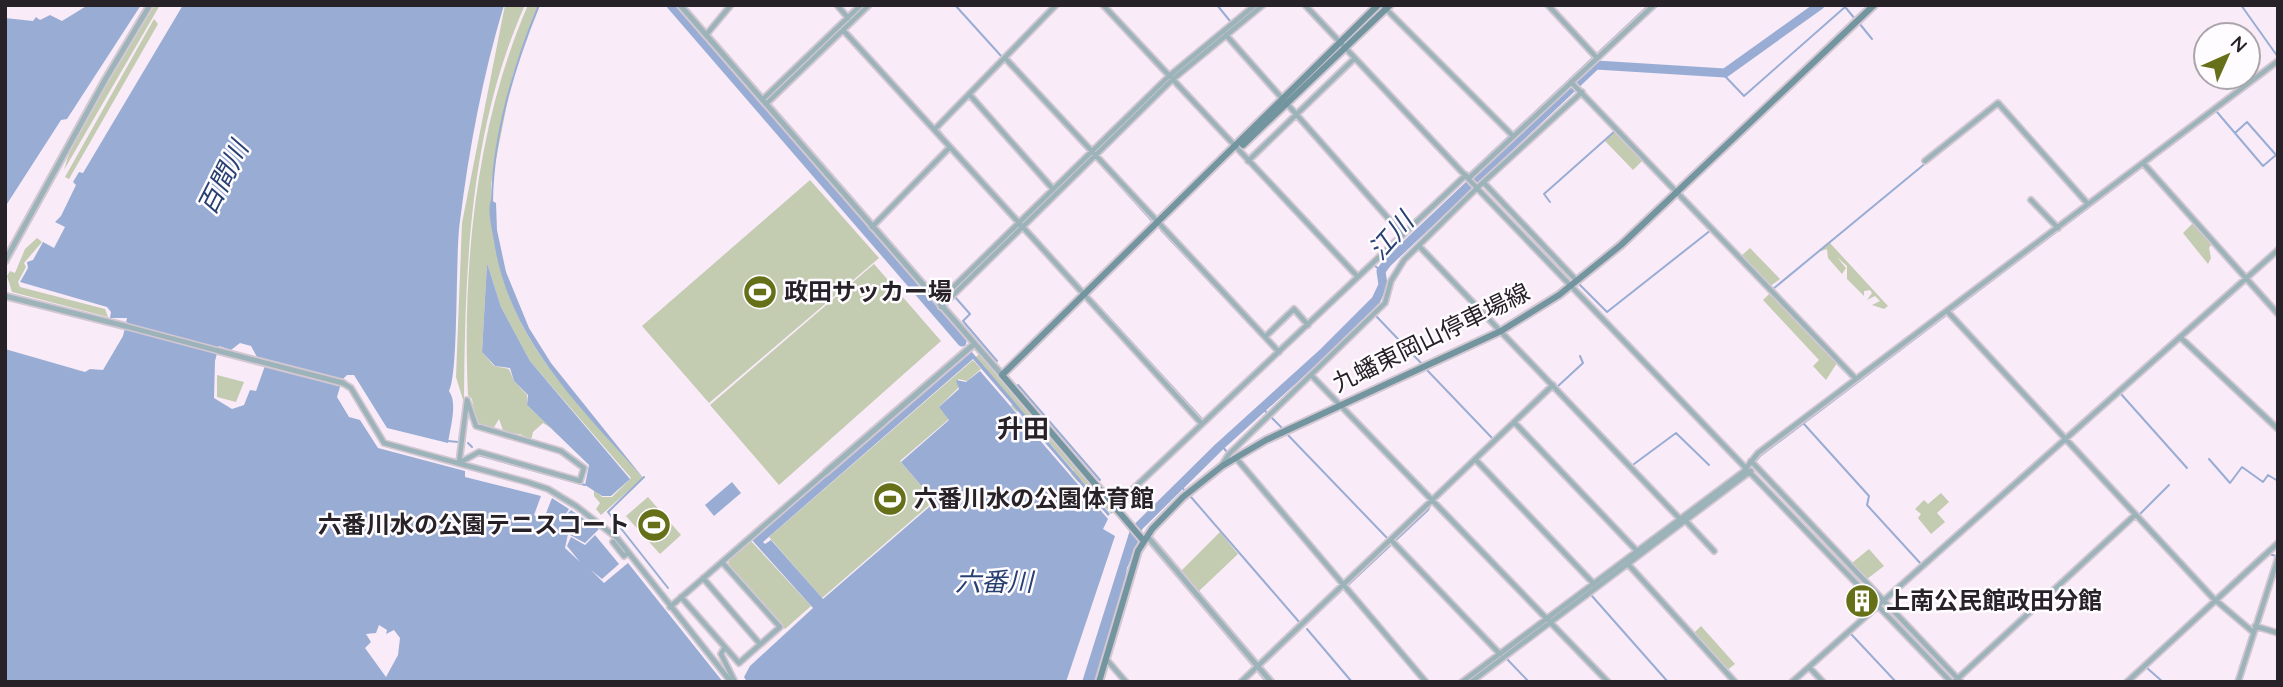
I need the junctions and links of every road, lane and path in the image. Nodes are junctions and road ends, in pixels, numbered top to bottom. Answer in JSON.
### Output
{"nodes":[{"id":1,"x":150,"y":5,"type":"edge"},
{"id":2,"x":680,"y":5,"type":"edge"},
{"id":3,"x":731,"y":5,"type":"edge"},
{"id":4,"x":837,"y":5,"type":"edge"},
{"id":5,"x":861,"y":5,"type":"edge"},
{"id":6,"x":869,"y":5,"type":"edge"},
{"id":7,"x":1056,"y":5,"type":"edge"},
{"id":8,"x":1103,"y":5,"type":"edge"},
{"id":9,"x":1255,"y":5,"type":"edge"},
{"id":10,"x":1264,"y":5,"type":"edge"},
{"id":11,"x":1305,"y":5,"type":"edge"},
{"id":12,"x":1548,"y":5,"type":"edge"},
{"id":13,"x":1654,"y":5,"type":"edge"},
{"id":14,"x":1874,"y":5,"type":"edge"},
{"id":15,"x":1384,"y":6,"type":"edge"},
{"id":16,"x":850,"y":20,"type":"junction"},
{"id":17,"x":843,"y":30,"type":"junction"},
{"id":18,"x":706,"y":35,"type":"junction"},
{"id":19,"x":1226,"y":35,"type":"junction"},
{"id":20,"x":1340,"y":42,"type":"junction"},
{"id":21,"x":1346,"y":48,"type":"junction"},
{"id":22,"x":1595,"y":56,"type":"junction"},
{"id":23,"x":1355,"y":58,"type":"junction"},
{"id":24,"x":1006,"y":59,"type":"junction"},
{"id":25,"x":2278,"y":61,"type":"edge"},
{"id":26,"x":1170,"y":78,"type":"junction"},
{"id":27,"x":1571,"y":82,"type":"junction"},
{"id":28,"x":1580,"y":92,"type":"junction"},
{"id":29,"x":970,"y":95,"type":"junction"},
{"id":30,"x":763,"y":102,"type":"junction"},
{"id":31,"x":1285,"y":102,"type":"junction"},
{"id":32,"x":1297,"y":114,"type":"junction"},
{"id":33,"x":935,"y":129,"type":"junction"},
{"id":34,"x":1512,"y":135,"type":"junction"},
{"id":35,"x":1237,"y":148,"type":"junction"},
{"id":36,"x":952,"y":149,"type":"junction"},
{"id":37,"x":1093,"y":154,"type":"junction"},
{"id":38,"x":1249,"y":160,"type":"junction"},
{"id":39,"x":1926,"y":161,"type":"dead end"},
{"id":40,"x":2145,"y":164,"type":"junction"},
{"id":41,"x":1469,"y":178,"type":"junction"},
{"id":42,"x":1481,"y":186,"type":"junction"},
{"id":43,"x":1053,"y":189,"type":"junction"},
{"id":44,"x":1676,"y":192,"type":"junction"},
{"id":45,"x":2031,"y":200,"type":"dead end"},
{"id":46,"x":2088,"y":204,"type":"junction"},
{"id":47,"x":1021,"y":224,"type":"junction"},
{"id":48,"x":1157,"y":224,"type":"junction"},
{"id":49,"x":872,"y":227,"type":"junction"},
{"id":50,"x":2057,"y":228,"type":"junction"},
{"id":51,"x":1403,"y":235,"type":"junction"},
{"id":52,"x":1419,"y":246,"type":"junction"},
{"id":53,"x":2278,"y":250,"type":"edge"},
{"id":54,"x":5,"y":261,"type":"edge"},
{"id":55,"x":1358,"y":277,"type":"junction"},
{"id":56,"x":2247,"y":280,"type":"junction"},
{"id":57,"x":1575,"y":283,"type":"junction"},
{"id":58,"x":1085,"y":294,"type":"junction"},
{"id":59,"x":5,"y":296,"type":"edge"},
{"id":60,"x":939,"y":305,"type":"junction"},
{"id":61,"x":1948,"y":312,"type":"junction"},
{"id":62,"x":2278,"y":314,"type":"edge"},
{"id":63,"x":1308,"y":325,"type":"junction"},
{"id":64,"x":125,"y":326,"type":"joint"},
{"id":65,"x":1501,"y":331,"type":"junction"},
{"id":66,"x":1265,"y":337,"type":"junction"},
{"id":67,"x":2181,"y":338,"type":"junction"},
{"id":68,"x":973,"y":345,"type":"junction"},
{"id":69,"x":219,"y":351,"type":"joint"},
{"id":70,"x":1279,"y":352,"type":"junction"},
{"id":71,"x":1311,"y":375,"type":"junction"},
{"id":72,"x":1002,"y":376,"type":"junction"},
{"id":73,"x":1856,"y":380,"type":"junction"},
{"id":74,"x":343,"y":383,"type":"joint"},
{"id":75,"x":1552,"y":386,"type":"junction"},
{"id":76,"x":1339,"y":405,"type":"junction"},
{"id":77,"x":1515,"y":423,"type":"junction"},
{"id":78,"x":1202,"y":424,"type":"junction"},
{"id":79,"x":2278,"y":429,"type":"edge"},
{"id":80,"x":2066,"y":440,"type":"junction"},
{"id":81,"x":1236,"y":457,"type":"junction"},
{"id":82,"x":1476,"y":460,"type":"junction"},
{"id":83,"x":459,"y":463,"type":"junction"},
{"id":84,"x":1222,"y":466,"type":"junction"},
{"id":85,"x":1753,"y":468,"type":"junction"},
{"id":86,"x":826,"y":472,"type":"joint"},
{"id":87,"x":1433,"y":500,"type":"junction"},
{"id":88,"x":1114,"y":507,"type":"junction"},
{"id":89,"x":2136,"y":516,"type":"junction"},
{"id":90,"x":1683,"y":519,"type":"junction"},
{"id":91,"x":1144,"y":538,"type":"junction"},
{"id":92,"x":613,"y":542,"type":"dead end"},
{"id":93,"x":1392,"y":542,"type":"junction"},
{"id":94,"x":2278,"y":543,"type":"edge"},
{"id":95,"x":1637,"y":551,"type":"junction"},
{"id":96,"x":1714,"y":551,"type":"dead end"},
{"id":97,"x":628,"y":553,"type":"junction"},
{"id":98,"x":2278,"y":558,"type":"edge"},
{"id":99,"x":722,"y":562,"type":"junction"},
{"id":100,"x":1626,"y":562,"type":"junction"},
{"id":101,"x":703,"y":578,"type":"junction"},
{"id":102,"x":1594,"y":584,"type":"junction"},
{"id":103,"x":1345,"y":587,"type":"junction"},
{"id":104,"x":681,"y":597,"type":"junction"},
{"id":105,"x":2215,"y":599,"type":"junction"},
{"id":106,"x":1881,"y":602,"type":"junction"},
{"id":107,"x":670,"y":607,"type":"junction"},
{"id":108,"x":1549,"y":622,"type":"junction"},
{"id":109,"x":2257,"y":626,"type":"junction"},
{"id":110,"x":2253,"y":632,"type":"junction"},
{"id":111,"x":2278,"y":633,"type":"edge"},
{"id":112,"x":760,"y":644,"type":"junction"},
{"id":113,"x":725,"y":647,"type":"junction"},
{"id":114,"x":1500,"y":654,"type":"junction"},
{"id":115,"x":1107,"y":660,"type":"junction"},
{"id":116,"x":1259,"y":667,"type":"junction"},
{"id":117,"x":1810,"y":668,"type":"junction"},
{"id":118,"x":1956,"y":681,"type":"edge"},
{"id":119,"x":733,"y":682,"type":"edge"},
{"id":120,"x":1099,"y":682,"type":"edge"},
{"id":121,"x":1126,"y":682,"type":"edge"},
{"id":122,"x":1241,"y":682,"type":"edge"},
{"id":123,"x":1271,"y":682,"type":"edge"},
{"id":124,"x":1426,"y":682,"type":"edge"},
{"id":125,"x":1462,"y":682,"type":"edge"},
{"id":126,"x":1471,"y":682,"type":"edge"},
{"id":127,"x":1608,"y":682,"type":"edge"},
{"id":128,"x":1735,"y":682,"type":"edge"},
{"id":129,"x":1792,"y":682,"type":"edge"},
{"id":130,"x":1823,"y":682,"type":"edge"},
{"id":131,"x":2127,"y":682,"type":"edge"},
{"id":132,"x":2238,"y":682,"type":"edge"}],
"edges":[{"from":1,"to":54,"type":"street"},
{"from":2,"to":18,"type":"street"},
{"from":3,"to":18,"type":"street"},
{"from":4,"to":16,"type":"street"},
{"from":5,"to":16,"type":"street"},
{"from":6,"to":16,"type":"street"},
{"from":7,"to":24,"type":"street"},
{"from":8,"to":26,"type":"street"},
{"from":9,"to":26,"type":"street"},
{"from":10,"to":19,"type":"street"},
{"from":11,"to":20,"type":"street"},
{"from":12,"to":22,"type":"street"},
{"from":13,"to":22,"type":"street"},
{"from":14,"to":44,"type":"main road","name":"九蟠東岡山停車場線"},
{"from":15,"to":20,"type":"main road"},
{"from":15,"to":21,"type":"main road"},
{"from":15,"to":34,"type":"street"},
{"from":16,"to":17,"type":"street"},
{"from":16,"to":30,"type":"street"},
{"from":17,"to":30,"type":"street"},
{"from":17,"to":33,"type":"street"},
{"from":18,"to":30,"type":"street"},
{"from":19,"to":26,"type":"street"},
{"from":19,"to":31,"type":"street"},
{"from":20,"to":21,"type":"street"},
{"from":20,"to":31,"type":"main road"},
{"from":21,"to":23,"type":"street"},
{"from":21,"to":31,"type":"main road"},
{"from":22,"to":27,"type":"street"},
{"from":23,"to":32,"type":"street"},
{"from":23,"to":41,"type":"street"},
{"from":24,"to":29,"type":"street"},
{"from":24,"to":37,"type":"street"},
{"from":25,"to":40,"type":"street"},
{"from":26,"to":35,"type":"street"},
{"from":26,"to":37,"type":"street"},
{"from":27,"to":28,"type":"street"},
{"from":27,"to":34,"type":"street"},
{"from":28,"to":42,"type":"street"},
{"from":28,"to":44,"type":"street"},
{"from":29,"to":33,"type":"street"},
{"from":29,"to":43,"type":"street"},
{"from":30,"to":49,"type":"street"},
{"from":31,"to":32,"type":"street"},
{"from":31,"to":35,"type":"main road"},
{"from":32,"to":38,"type":"street"},
{"from":32,"to":51,"type":"street"},
{"from":33,"to":36,"type":"street"},
{"from":34,"to":41,"type":"street"},
{"from":35,"to":38,"type":"street"},
{"from":35,"to":48,"type":"main road"},
{"from":36,"to":47,"type":"street"},
{"from":36,"to":49,"type":"street"},
{"from":37,"to":43,"type":"street"},
{"from":37,"to":47,"type":"street"},
{"from":37,"to":48,"type":"street"},
{"from":38,"to":55,"type":"street"},
{"from":39,"to":46,"type":"street"},
{"from":40,"to":46,"type":"street"},
{"from":40,"to":56,"type":"street"},
{"from":41,"to":42,"type":"street"},
{"from":41,"to":51,"type":"street"},
{"from":42,"to":52,"type":"street"},
{"from":42,"to":57,"type":"street"},
{"from":42,"to":57,"type":"street"},
{"from":43,"to":47,"type":"street"},
{"from":44,"to":57,"type":"main road","name":"九蟠東岡山停車場線"},
{"from":44,"to":73,"type":"street"},
{"from":45,"to":50,"type":"street"},
{"from":46,"to":50,"type":"street"},
{"from":47,"to":58,"type":"street"},
{"from":47,"to":60,"type":"street"},
{"from":48,"to":58,"type":"main road"},
{"from":48,"to":66,"type":"street"},
{"from":49,"to":60,"type":"street"},
{"from":50,"to":61,"type":"street"},
{"from":51,"to":55,"type":"street"},
{"from":52,"to":65,"type":"street"},
{"from":52,"to":71,"type":"street"},
{"from":53,"to":56,"type":"street"},
{"from":55,"to":63,"type":"street"},
{"from":56,"to":62,"type":"street"},
{"from":56,"to":67,"type":"street"},
{"from":57,"to":65,"type":"main road","name":"九蟠東岡山停車場線"},
{"from":57,"to":85,"type":"street"},
{"from":58,"to":72,"type":"main road"},
{"from":58,"to":78,"type":"street"},
{"from":59,"to":64,"type":"street"},
{"from":60,"to":68,"type":"street"},
{"from":61,"to":73,"type":"street"},
{"from":61,"to":80,"type":"street"},
{"from":63,"to":66,"type":"street"},
{"from":63,"to":70,"type":"street"},
{"from":64,"to":69,"type":"street"},
{"from":65,"to":75,"type":"street"},
{"from":65,"to":76,"type":"main road","name":"九蟠東岡山停車場線"},
{"from":66,"to":70,"type":"street"},
{"from":67,"to":79,"type":"street"},
{"from":67,"to":80,"type":"street"},
{"from":68,"to":72,"type":"street"},
{"from":68,"to":86,"type":"street"},
{"from":69,"to":74,"type":"street"},
{"from":70,"to":78,"type":"street"},
{"from":71,"to":76,"type":"street"},
{"from":71,"to":84,"type":"street"},
{"from":72,"to":88,"type":"main road"},
{"from":73,"to":85,"type":"street"},
{"from":74,"to":83,"type":"street"},
{"from":75,"to":77,"type":"street"},
{"from":75,"to":90,"type":"street"},
{"from":76,"to":81,"type":"main road","name":"九蟠東岡山停車場線"},
{"from":76,"to":87,"type":"street"},
{"from":77,"to":82,"type":"street"},
{"from":77,"to":95,"type":"street"},
{"from":78,"to":88,"type":"street"},
{"from":80,"to":89,"type":"street"},
{"from":80,"to":106,"type":"street"},
{"from":81,"to":84,"type":"main road","name":"九蟠東岡山停車場線"},
{"from":81,"to":103,"type":"street"},
{"from":82,"to":87,"type":"street"},
{"from":82,"to":102,"type":"street"},
{"from":83,"to":83,"type":"street"},
{"from":83,"to":97,"type":"street"},
{"from":84,"to":91,"type":"main road","name":"九蟠東岡山停車場線"},
{"from":85,"to":90,"type":"street"},
{"from":85,"to":106,"type":"street"},
{"from":86,"to":99,"type":"street"},
{"from":87,"to":93,"type":"street"},
{"from":87,"to":108,"type":"street"},
{"from":88,"to":91,"type":"main road"},
{"from":89,"to":105,"type":"street"},
{"from":89,"to":118,"type":"street"},
{"from":90,"to":95,"type":"street"},
{"from":90,"to":96,"type":"street"},
{"from":90,"to":100,"type":"street"},
{"from":91,"to":115,"type":"main road","name":"九蟠東岡山停車場線"},
{"from":91,"to":116,"type":"street"},
{"from":92,"to":97,"type":"street"},
{"from":93,"to":103,"type":"street"},
{"from":93,"to":114,"type":"street"},
{"from":94,"to":105,"type":"street"},
{"from":95,"to":100,"type":"street"},
{"from":97,"to":107,"type":"street"},
{"from":98,"to":109,"type":"street"},
{"from":99,"to":101,"type":"street"},
{"from":99,"to":112,"type":"street"},
{"from":100,"to":102,"type":"street"},
{"from":100,"to":108,"type":"street"},
{"from":100,"to":128,"type":"street"},
{"from":101,"to":104,"type":"street"},
{"from":101,"to":112,"type":"street"},
{"from":102,"to":108,"type":"street"},
{"from":103,"to":116,"type":"street"},
{"from":103,"to":124,"type":"street"},
{"from":104,"to":107,"type":"street"},
{"from":104,"to":113,"type":"street"},
{"from":105,"to":110,"type":"street"},
{"from":105,"to":131,"type":"street"},
{"from":106,"to":117,"type":"street"},
{"from":106,"to":118,"type":"street"},
{"from":107,"to":119,"type":"street"},
{"from":108,"to":114,"type":"street"},
{"from":108,"to":126,"type":"street"},
{"from":108,"to":127,"type":"street"},
{"from":109,"to":110,"type":"street"},
{"from":109,"to":111,"type":"street"},
{"from":110,"to":132,"type":"street"},
{"from":112,"to":113,"type":"street"},
{"from":113,"to":119,"type":"street"},
{"from":114,"to":125,"type":"street"},
{"from":115,"to":120,"type":"main road","name":"九蟠東岡山停車場線"},
{"from":115,"to":121,"type":"street"},
{"from":116,"to":122,"type":"street"},
{"from":116,"to":123,"type":"street"},
{"from":117,"to":129,"type":"street"},
{"from":117,"to":130,"type":"street"}]}
